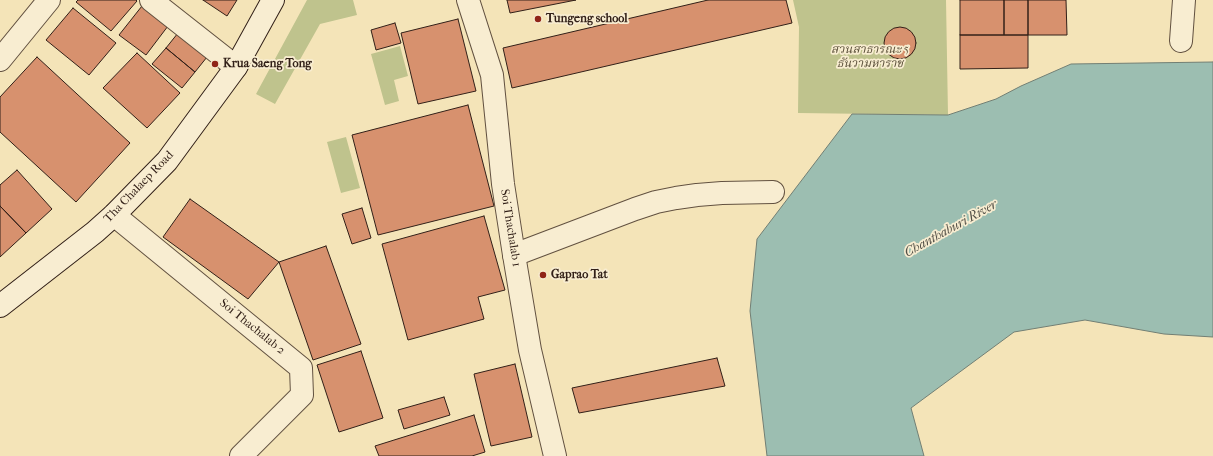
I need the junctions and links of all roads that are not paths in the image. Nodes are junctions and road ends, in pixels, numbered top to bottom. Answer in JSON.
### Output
{"nodes":[{"id":1,"x":49,"y":0,"type":"edge"},
{"id":2,"x":273,"y":0,"type":"edge"},
{"id":3,"x":468,"y":0,"type":"edge"},
{"id":4,"x":1184,"y":0,"type":"edge"},
{"id":5,"x":154,"y":1,"type":"edge"},
{"id":6,"x":1181,"y":41,"type":"dead end"},
{"id":7,"x":0,"y":60,"type":"edge"},
{"id":8,"x":236,"y":67,"type":"junction"},
{"id":9,"x":773,"y":192,"type":"dead end"},
{"id":10,"x":114,"y":215,"type":"junction"},
{"id":11,"x":514,"y":255,"type":"junction"},
{"id":12,"x":0,"y":306,"type":"edge"},
{"id":13,"x":241,"y":456,"type":"edge"},
{"id":14,"x":555,"y":456,"type":"edge"}],
"edges":[{"from":1,"to":7,"type":"street"},
{"from":2,"to":8,"type":"street","name":"Tha Chalaep Road"},
{"from":3,"to":11,"type":"street","name":"Soi Thachalab 1"},
{"from":4,"to":6,"type":"street"},
{"from":5,"to":8,"type":"street"},
{"from":8,"to":10,"type":"street","name":"Tha Chalaep Road"},
{"from":9,"to":11,"type":"street"},
{"from":10,"to":12,"type":"street","name":"Tha Chalaep Road"},
{"from":10,"to":13,"type":"street","name":"Soi Thachalab 2"},
{"from":11,"to":14,"type":"street","name":"Soi Thachalab 1"}]}
